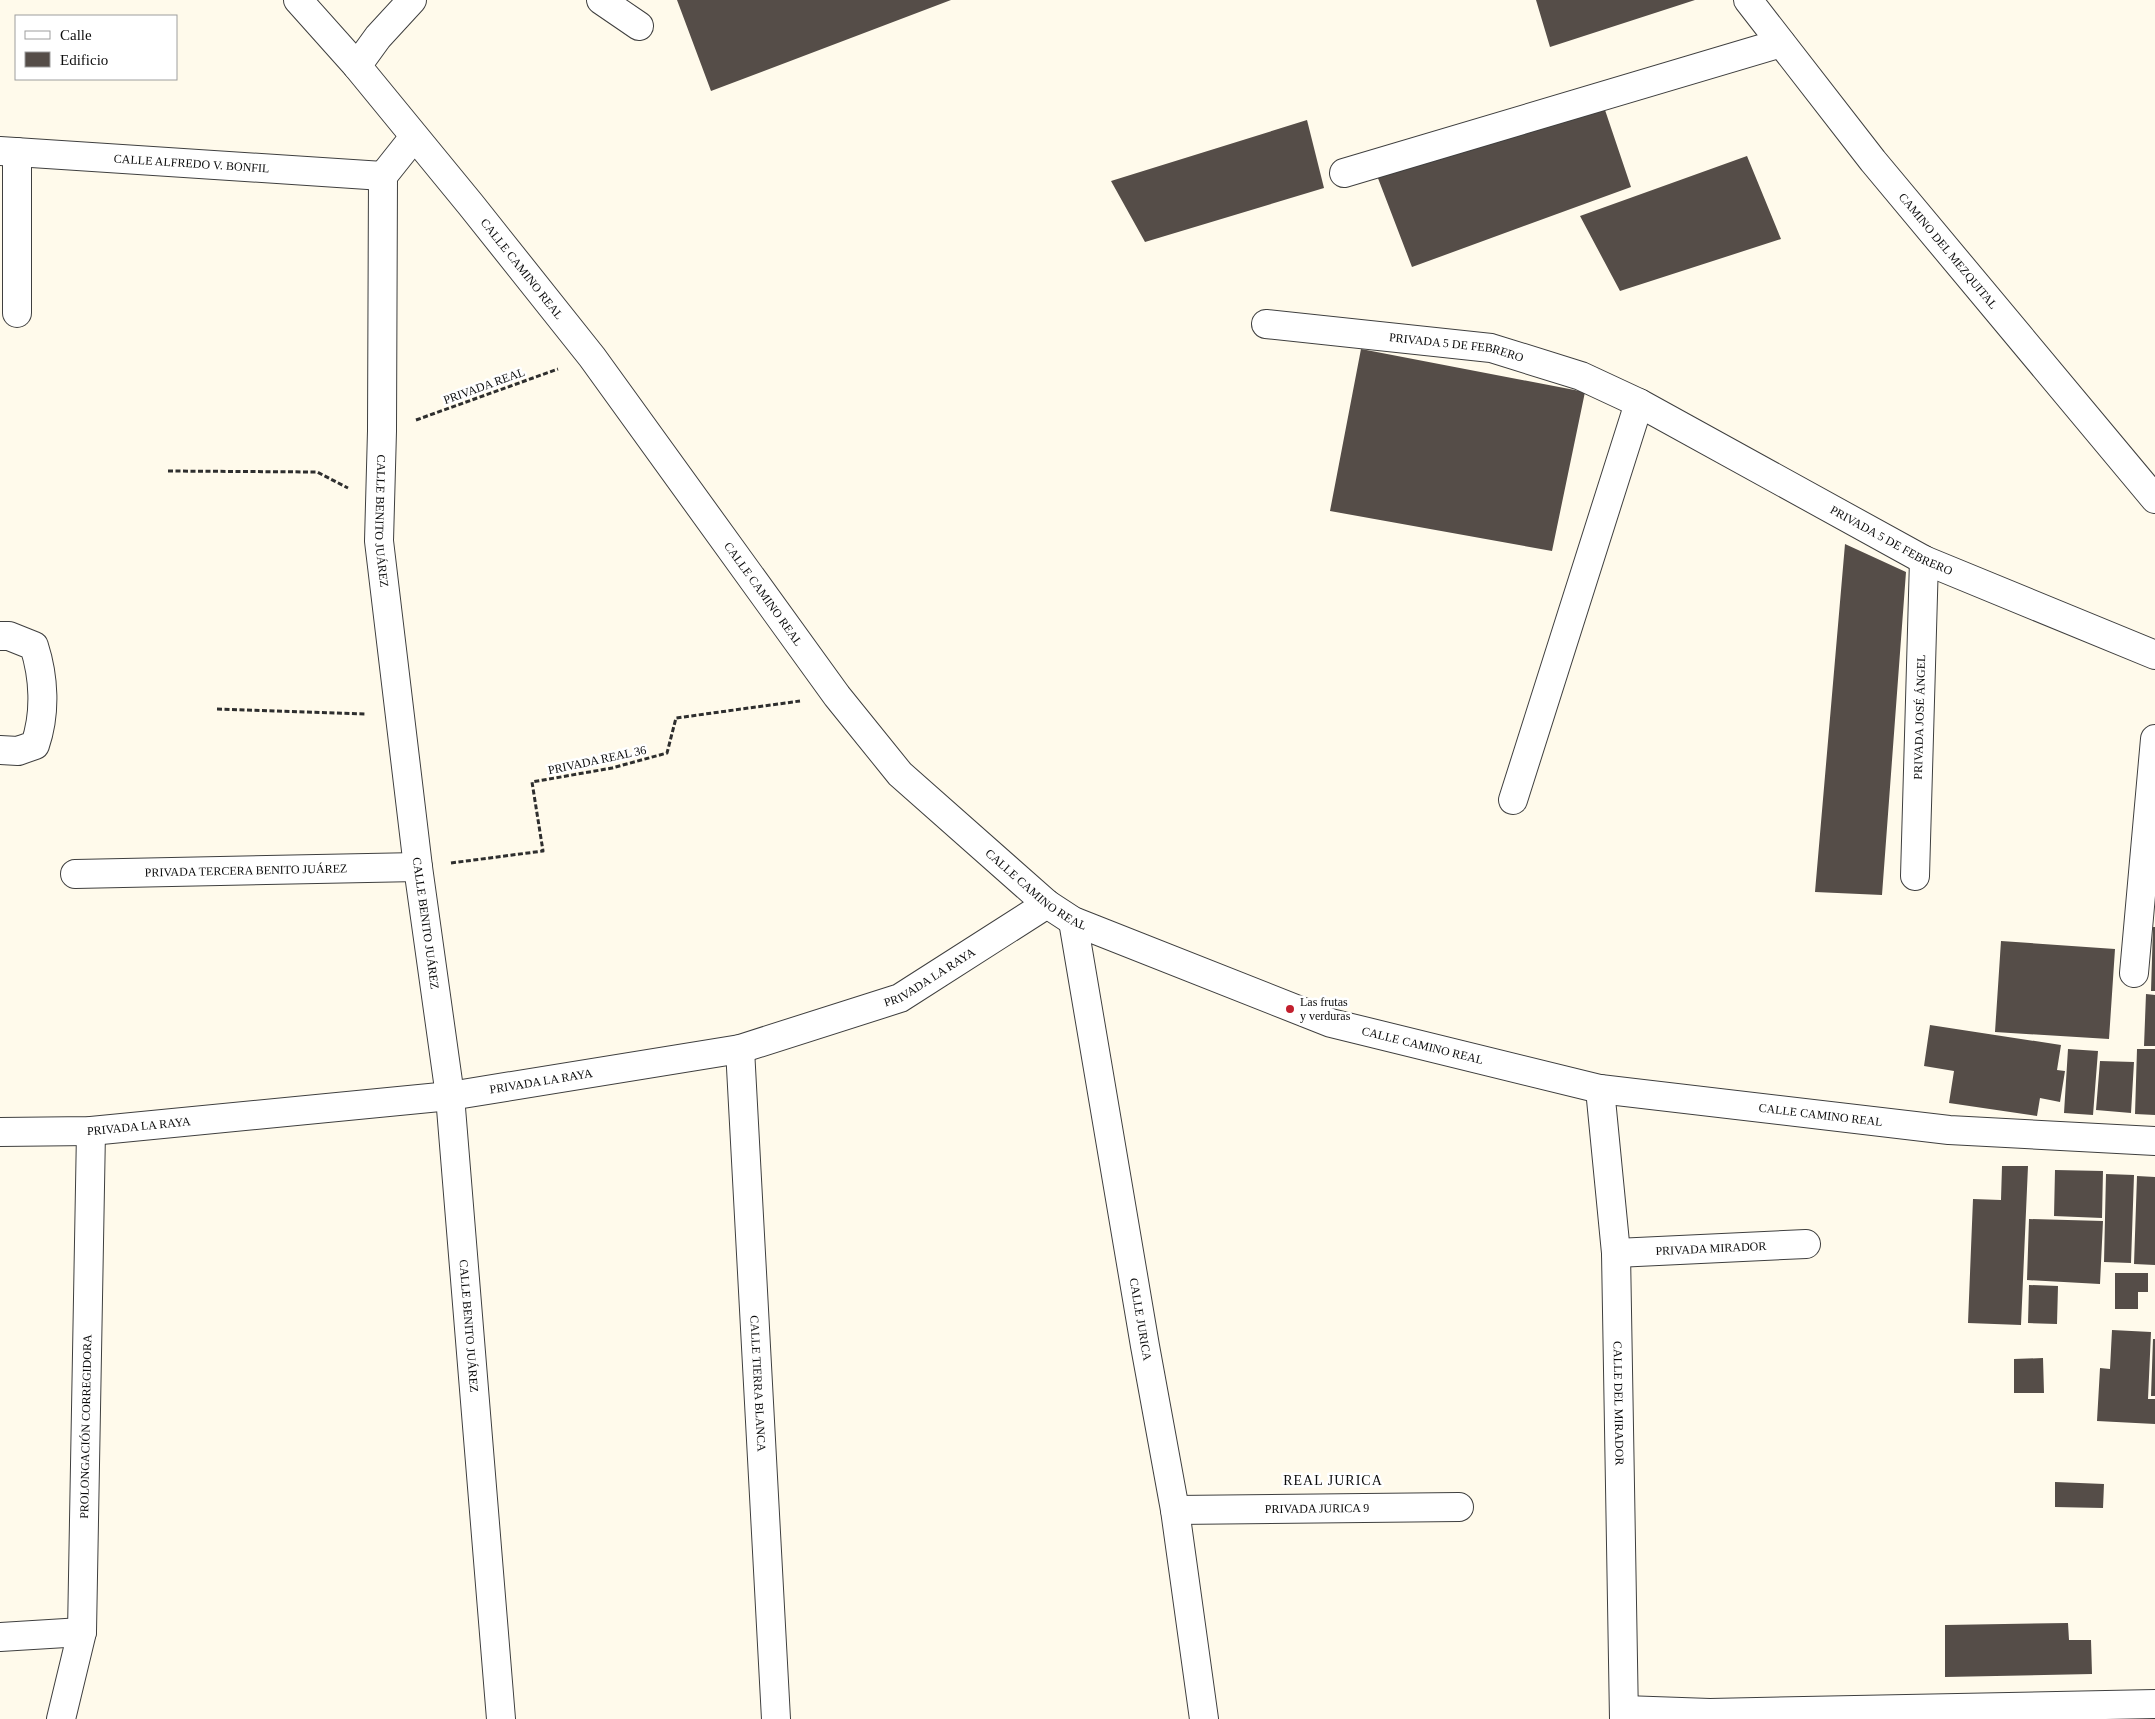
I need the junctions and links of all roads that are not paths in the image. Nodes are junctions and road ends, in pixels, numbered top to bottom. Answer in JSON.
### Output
{"nodes":[{"id":1,"x":298,"y":0,"type":"edge"},
{"id":2,"x":412,"y":0,"type":"edge"},
{"id":3,"x":601,"y":0,"type":"edge"},
{"id":4,"x":1748,"y":0,"type":"edge"},
{"id":5,"x":639,"y":26,"type":"dead end"},
{"id":6,"x":1781,"y":43,"type":"junction"},
{"id":7,"x":357,"y":66,"type":"junction"},
{"id":8,"x":414,"y":137,"type":"junction"},
{"id":9,"x":9,"y":151,"type":"edge"},
{"id":10,"x":1344,"y":173,"type":"dead end"},
{"id":11,"x":383,"y":176,"type":"junction"},
{"id":12,"x":17,"y":313,"type":"dead end"},
{"id":13,"x":1266,"y":324,"type":"dead end"},
{"id":14,"x":1639,"y":403,"type":"junction"},
{"id":15,"x":2155,"y":499,"type":"edge"},
{"id":16,"x":1924,"y":560,"type":"junction"},
{"id":17,"x":0,"y":636,"type":"edge"},
{"id":18,"x":2155,"y":655,"type":"edge"},
{"id":19,"x":2155,"y":739,"type":"edge"},
{"id":20,"x":0,"y":750,"type":"edge"},
{"id":21,"x":1513,"y":800,"type":"dead end"},
{"id":22,"x":418,"y":867,"type":"junction"},
{"id":23,"x":75,"y":874,"type":"dead end"},
{"id":24,"x":1915,"y":876,"type":"dead end"},
{"id":25,"x":1047,"y":904,"type":"junction"},
{"id":26,"x":1073,"y":921,"type":"junction"},
{"id":27,"x":2134,"y":973,"type":"dead end"},
{"id":28,"x":740,"y":1049,"type":"junction"},
{"id":29,"x":1600,"y":1089,"type":"junction"},
{"id":30,"x":450,"y":1096,"type":"junction"},
{"id":31,"x":91,"y":1131,"type":"junction"},
{"id":32,"x":0,"y":1132,"type":"edge"},
{"id":33,"x":2155,"y":1141,"type":"edge"},
{"id":34,"x":1806,"y":1244,"type":"dead end"},
{"id":35,"x":1616,"y":1253,"type":"junction"},
{"id":36,"x":1459,"y":1507,"type":"dead end"},
{"id":37,"x":1175,"y":1510,"type":"junction"},
{"id":38,"x":82,"y":1632,"type":"junction"},
{"id":39,"x":0,"y":1637,"type":"edge"},
{"id":40,"x":2155,"y":1704,"type":"edge"},
{"id":41,"x":1624,"y":1715,"type":"edge"},
{"id":42,"x":61,"y":1719,"type":"edge"},
{"id":43,"x":500,"y":1719,"type":"edge"},
{"id":44,"x":776,"y":1719,"type":"edge"},
{"id":45,"x":1204,"y":1719,"type":"edge"}],
"edges":[{"from":1,"to":7,"type":"street","name":"CALLE CAMINO REAL"},
{"from":2,"to":7,"type":"street"},
{"from":3,"to":5,"type":"street"},
{"from":4,"to":6,"type":"street","name":"CAMINO DEL MEZQUITAL"},
{"from":6,"to":10,"type":"street"},
{"from":6,"to":15,"type":"street","name":"CAMINO DEL MEZQUITAL"},
{"from":7,"to":8,"type":"street","name":"CALLE CAMINO REAL"},
{"from":8,"to":11,"type":"street"},
{"from":8,"to":25,"type":"street","name":"CALLE CAMINO REAL"},
{"from":9,"to":11,"type":"street","name":"CALLE ALFREDO V. BONFIL"},
{"from":9,"to":12,"type":"street"},
{"from":11,"to":22,"type":"street","name":"CALLE BENITO JUÁREZ"},
{"from":13,"to":14,"type":"street","name":"PRIVADA 5 DE FEBRERO"},
{"from":14,"to":16,"type":"street","name":"PRIVADA 5 DE FEBRERO"},
{"from":14,"to":21,"type":"street"},
{"from":16,"to":18,"type":"street","name":"PRIVADA 5 DE FEBRERO"},
{"from":16,"to":24,"type":"street","name":"PRIVADA JOSÉ ÁNGEL"},
{"from":17,"to":20,"type":"street"},
{"from":19,"to":27,"type":"street"},
{"from":22,"to":23,"type":"street","name":"PRIVADA TERCERA BENITO JUÁREZ"},
{"from":22,"to":30,"type":"street","name":"CALLE BENITO JUÁREZ"},
{"from":25,"to":26,"type":"street","name":"CALLE CAMINO REAL"},
{"from":25,"to":28,"type":"street","name":"PRIVADA LA RAYA"},
{"from":26,"to":29,"type":"street","name":"CALLE CAMINO REAL"},
{"from":26,"to":37,"type":"street","name":"CALLE JURICA"},
{"from":28,"to":30,"type":"street","name":"PRIVADA LA RAYA"},
{"from":28,"to":44,"type":"street","name":"CALLE TIERRA BLANCA"},
{"from":29,"to":33,"type":"street","name":"CALLE CAMINO REAL"},
{"from":29,"to":35,"type":"street","name":"CALLE DEL MIRADOR"},
{"from":30,"to":31,"type":"street","name":"PRIVADA LA RAYA"},
{"from":30,"to":43,"type":"street","name":"CALLE BENITO JUÁREZ"},
{"from":31,"to":32,"type":"street","name":"PRIVADA LA RAYA"},
{"from":31,"to":38,"type":"street","name":"PROLONGACIÓN CORREGIDORA"},
{"from":34,"to":35,"type":"street","name":"PRIVADA MIRADOR"},
{"from":35,"to":41,"type":"street","name":"CALLE DEL MIRADOR"},
{"from":36,"to":37,"type":"street","name":"PRIVADA JURICA 9"},
{"from":37,"to":45,"type":"street","name":"CALLE JURICA"},
{"from":38,"to":39,"type":"street"},
{"from":38,"to":42,"type":"street","name":"PROLONGACIÓN CORREGIDORA"},
{"from":40,"to":41,"type":"street"}]}
